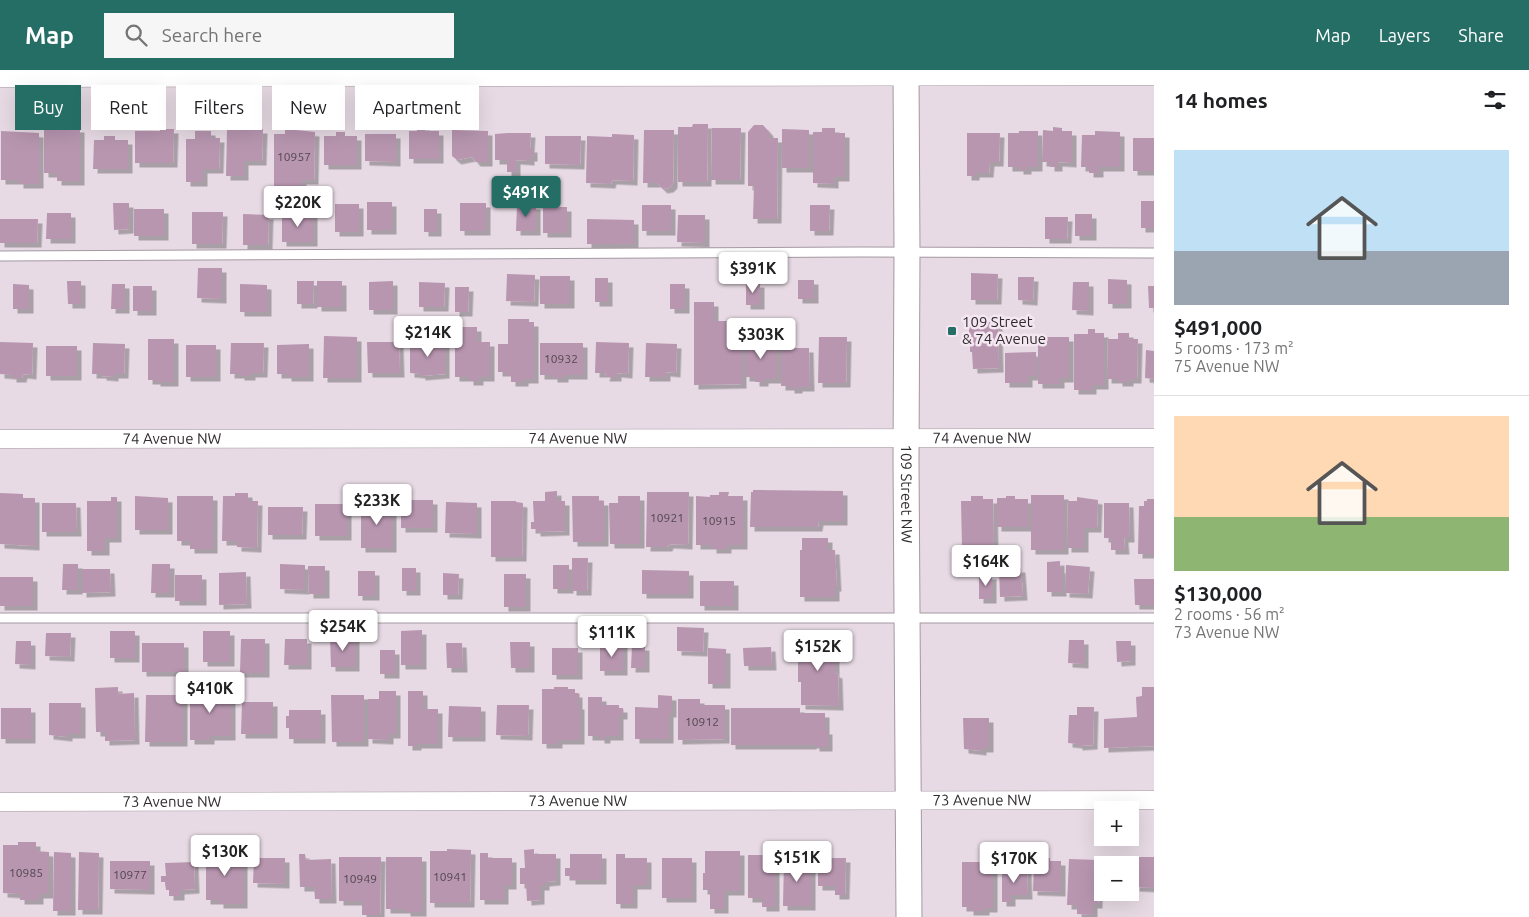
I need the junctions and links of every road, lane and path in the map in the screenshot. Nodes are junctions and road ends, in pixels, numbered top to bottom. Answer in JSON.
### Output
{"nodes":[{"id":1,"x":906,"y":73,"type":"edge"},
{"id":2,"x":1154,"y":76,"type":"edge"},
{"id":3,"x":0,"y":78,"type":"edge"},
{"id":4,"x":907,"y":252,"type":"junction"},
{"id":5,"x":1154,"y":254,"type":"edge"},
{"id":6,"x":0,"y":256,"type":"edge"},
{"id":7,"x":906,"y":438,"type":"junction"},
{"id":8,"x":1154,"y":438,"type":"edge"},
{"id":9,"x":0,"y":439,"type":"edge"},
{"id":10,"x":907,"y":617,"type":"junction"},
{"id":11,"x":0,"y":618,"type":"edge"},
{"id":12,"x":1154,"y":618,"type":"edge"},
{"id":13,"x":908,"y":800,"type":"junction"},
{"id":14,"x":1154,"y":800,"type":"edge"},
{"id":15,"x":0,"y":802,"type":"edge"},
{"id":16,"x":909,"y":917,"type":"edge"}],
"edges":[{"from":1,"to":2,"type":"street"},
{"from":1,"to":3,"type":"street"},
{"from":1,"to":4,"type":"main road","name":"109 Street NW"},
{"from":4,"to":5,"type":"lane"},
{"from":4,"to":6,"type":"lane"},
{"from":4,"to":7,"type":"main road","name":"109 Street NW"},
{"from":7,"to":8,"type":"street","name":"74 Avenue NW"},
{"from":7,"to":9,"type":"street","name":"74 Avenue NW"},
{"from":7,"to":10,"type":"main road","name":"109 Street NW"},
{"from":10,"to":11,"type":"lane"},
{"from":10,"to":12,"type":"lane"},
{"from":10,"to":13,"type":"main road","name":"109 Street NW"},
{"from":13,"to":14,"type":"street","name":"73 Avenue NW"},
{"from":13,"to":15,"type":"street","name":"73 Avenue NW"},
{"from":13,"to":16,"type":"main road","name":"109 Street NW"}]}
